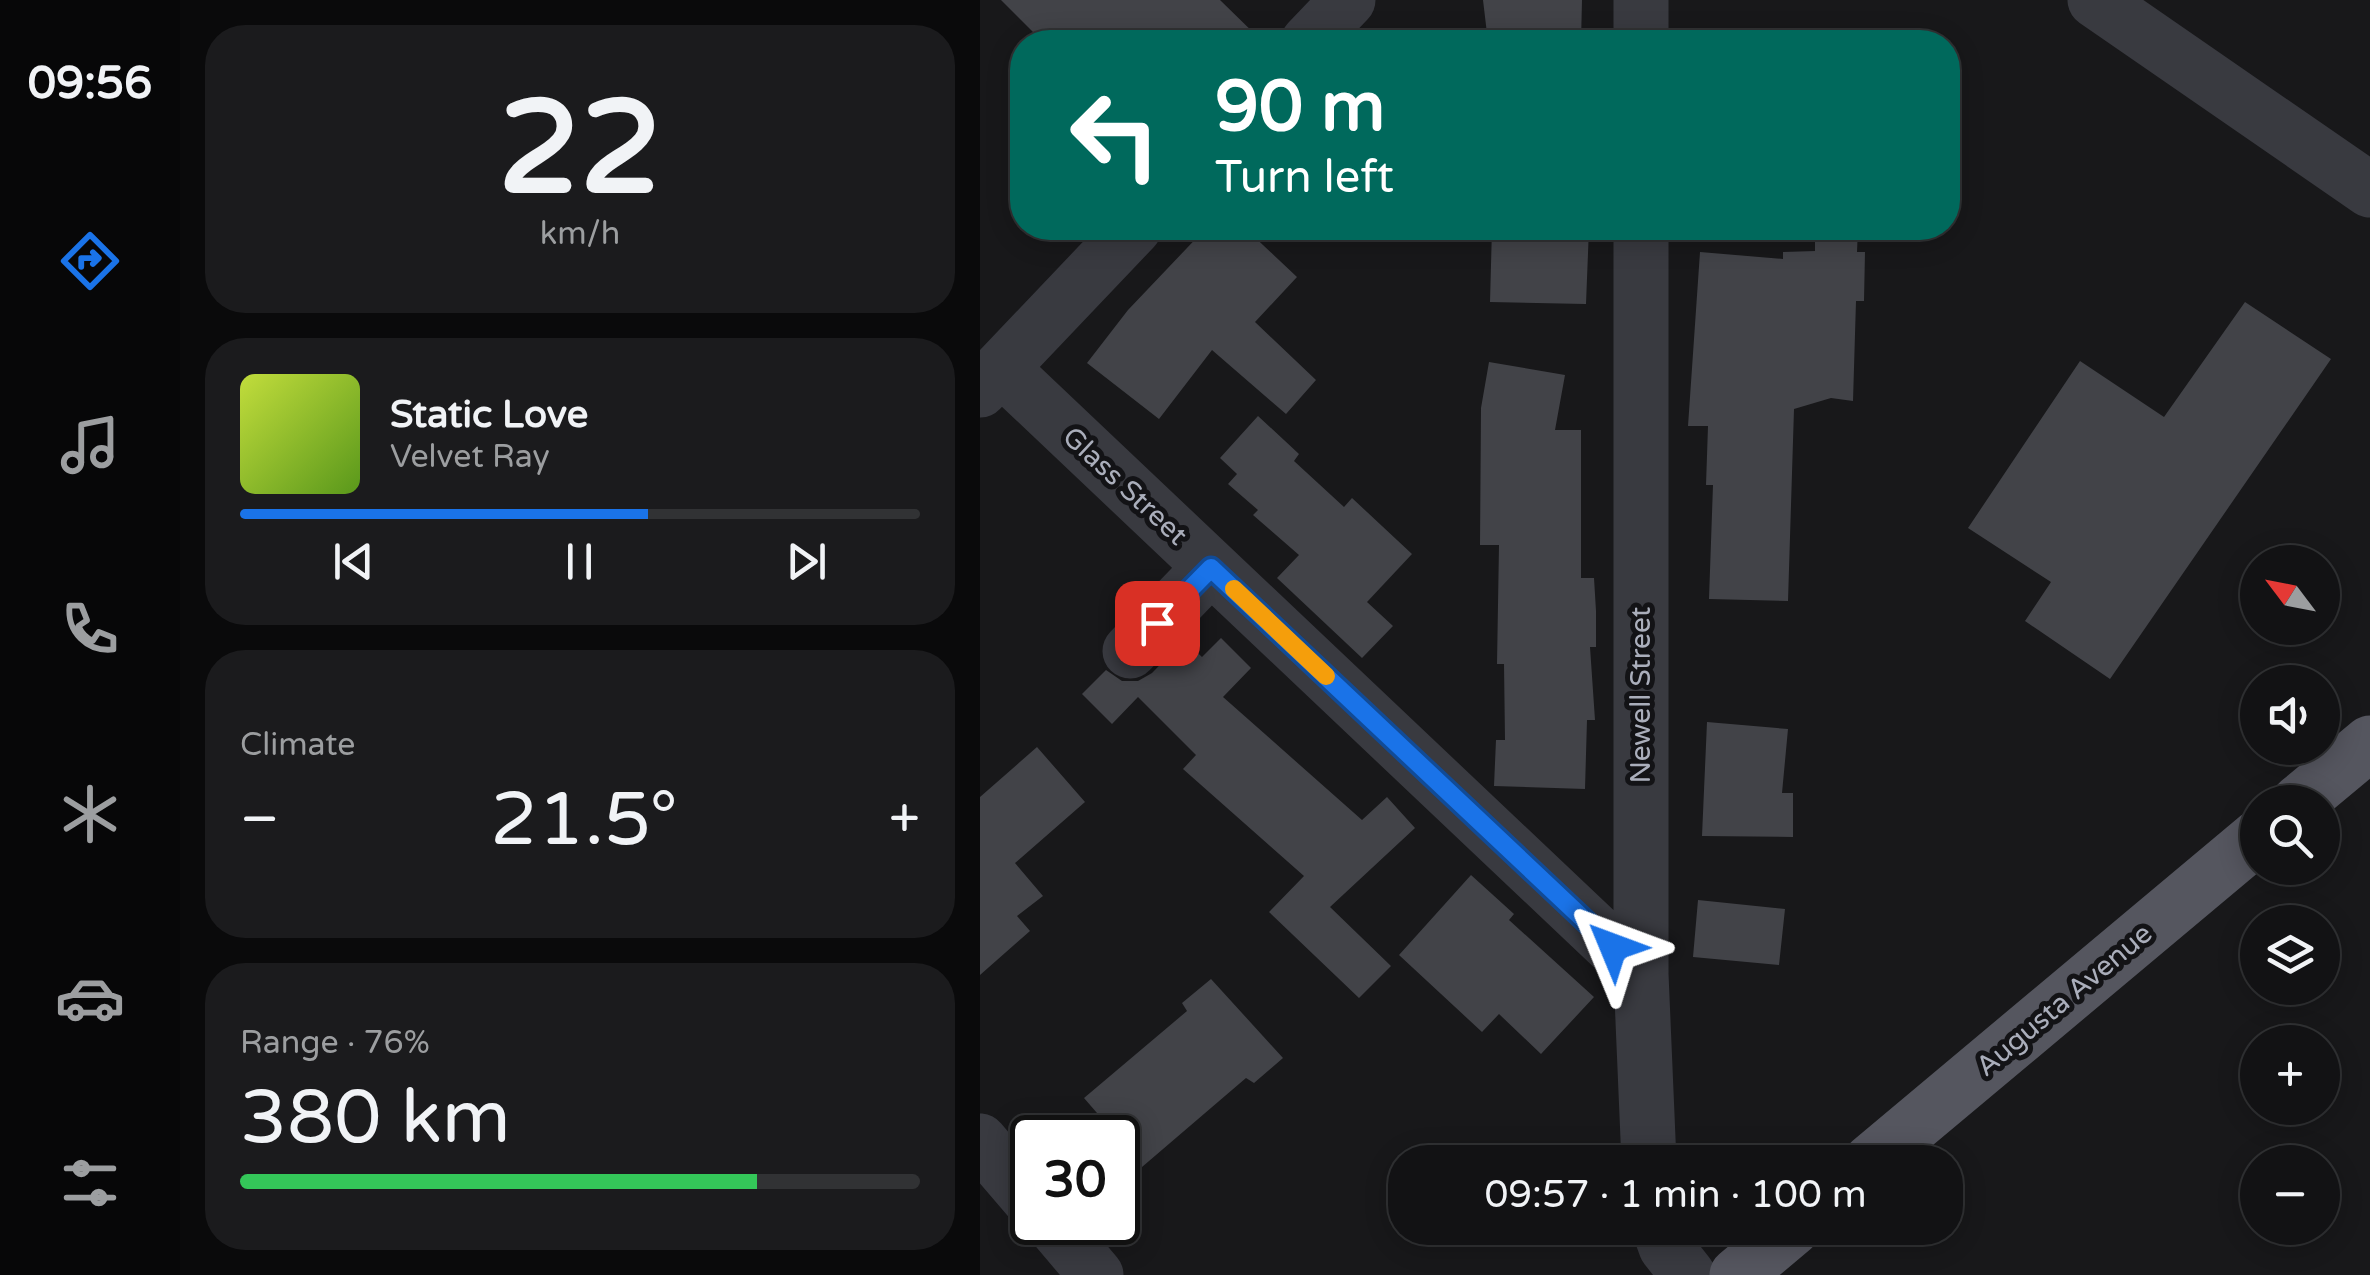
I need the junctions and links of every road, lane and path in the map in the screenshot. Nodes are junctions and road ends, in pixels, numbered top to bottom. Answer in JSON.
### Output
{"nodes":[{"id":1,"x":1348,"y":0,"type":"edge"},
{"id":2,"x":1641,"y":0,"type":"edge"},
{"id":3,"x":2095,"y":0,"type":"edge"},
{"id":4,"x":1319,"y":30,"type":"edge"},
{"id":5,"x":1641,"y":30,"type":"edge"},
{"id":6,"x":2370,"y":190,"type":"edge"},
{"id":7,"x":1123,"y":240,"type":"edge"},
{"id":8,"x":1641,"y":240,"type":"edge"},
{"id":9,"x":990,"y":379,"type":"edge"},
{"id":10,"x":1211,"y":568,"type":"junction"},
{"id":11,"x":1130,"y":651,"type":"dead end"},
{"id":12,"x":2370,"y":743,"type":"edge"},
{"id":13,"x":2319,"y":785,"type":"edge"},
{"id":14,"x":2240,"y":853,"type":"edge"},
{"id":15,"x":1641,"y":974,"type":"junction"},
{"id":16,"x":980,"y":1141,"type":"edge"},
{"id":17,"x":1648,"y":1145,"type":"edge"},
{"id":18,"x":1890,"y":1145,"type":"edge"},
{"id":19,"x":1010,"y":1176,"type":"edge"},
{"id":20,"x":1071,"y":1245,"type":"edge"},
{"id":21,"x":1665,"y":1245,"type":"edge"},
{"id":22,"x":1772,"y":1245,"type":"edge"},
{"id":23,"x":1096,"y":1275,"type":"edge"},
{"id":24,"x":1688,"y":1275,"type":"edge"},
{"id":25,"x":1736,"y":1275,"type":"edge"}],
"edges":[{"from":1,"to":4,"type":"street"},
{"from":2,"to":5,"type":"street"},
{"from":3,"to":6,"type":"street"},
{"from":7,"to":9,"type":"street"},
{"from":8,"to":15,"type":"street","name":"Newell Street"},
{"from":9,"to":10,"type":"street","name":"Glass Street"},
{"from":10,"to":11,"type":"street"},
{"from":10,"to":15,"type":"street","name":"Glass Street"},
{"from":12,"to":13,"type":"main road"},
{"from":14,"to":18,"type":"main road","name":"Augusta Avenue"},
{"from":15,"to":17,"type":"street","name":"Newell Street"},
{"from":16,"to":19,"type":"street"},
{"from":20,"to":23,"type":"street"},
{"from":21,"to":24,"type":"street"},
{"from":22,"to":25,"type":"main road"}]}
